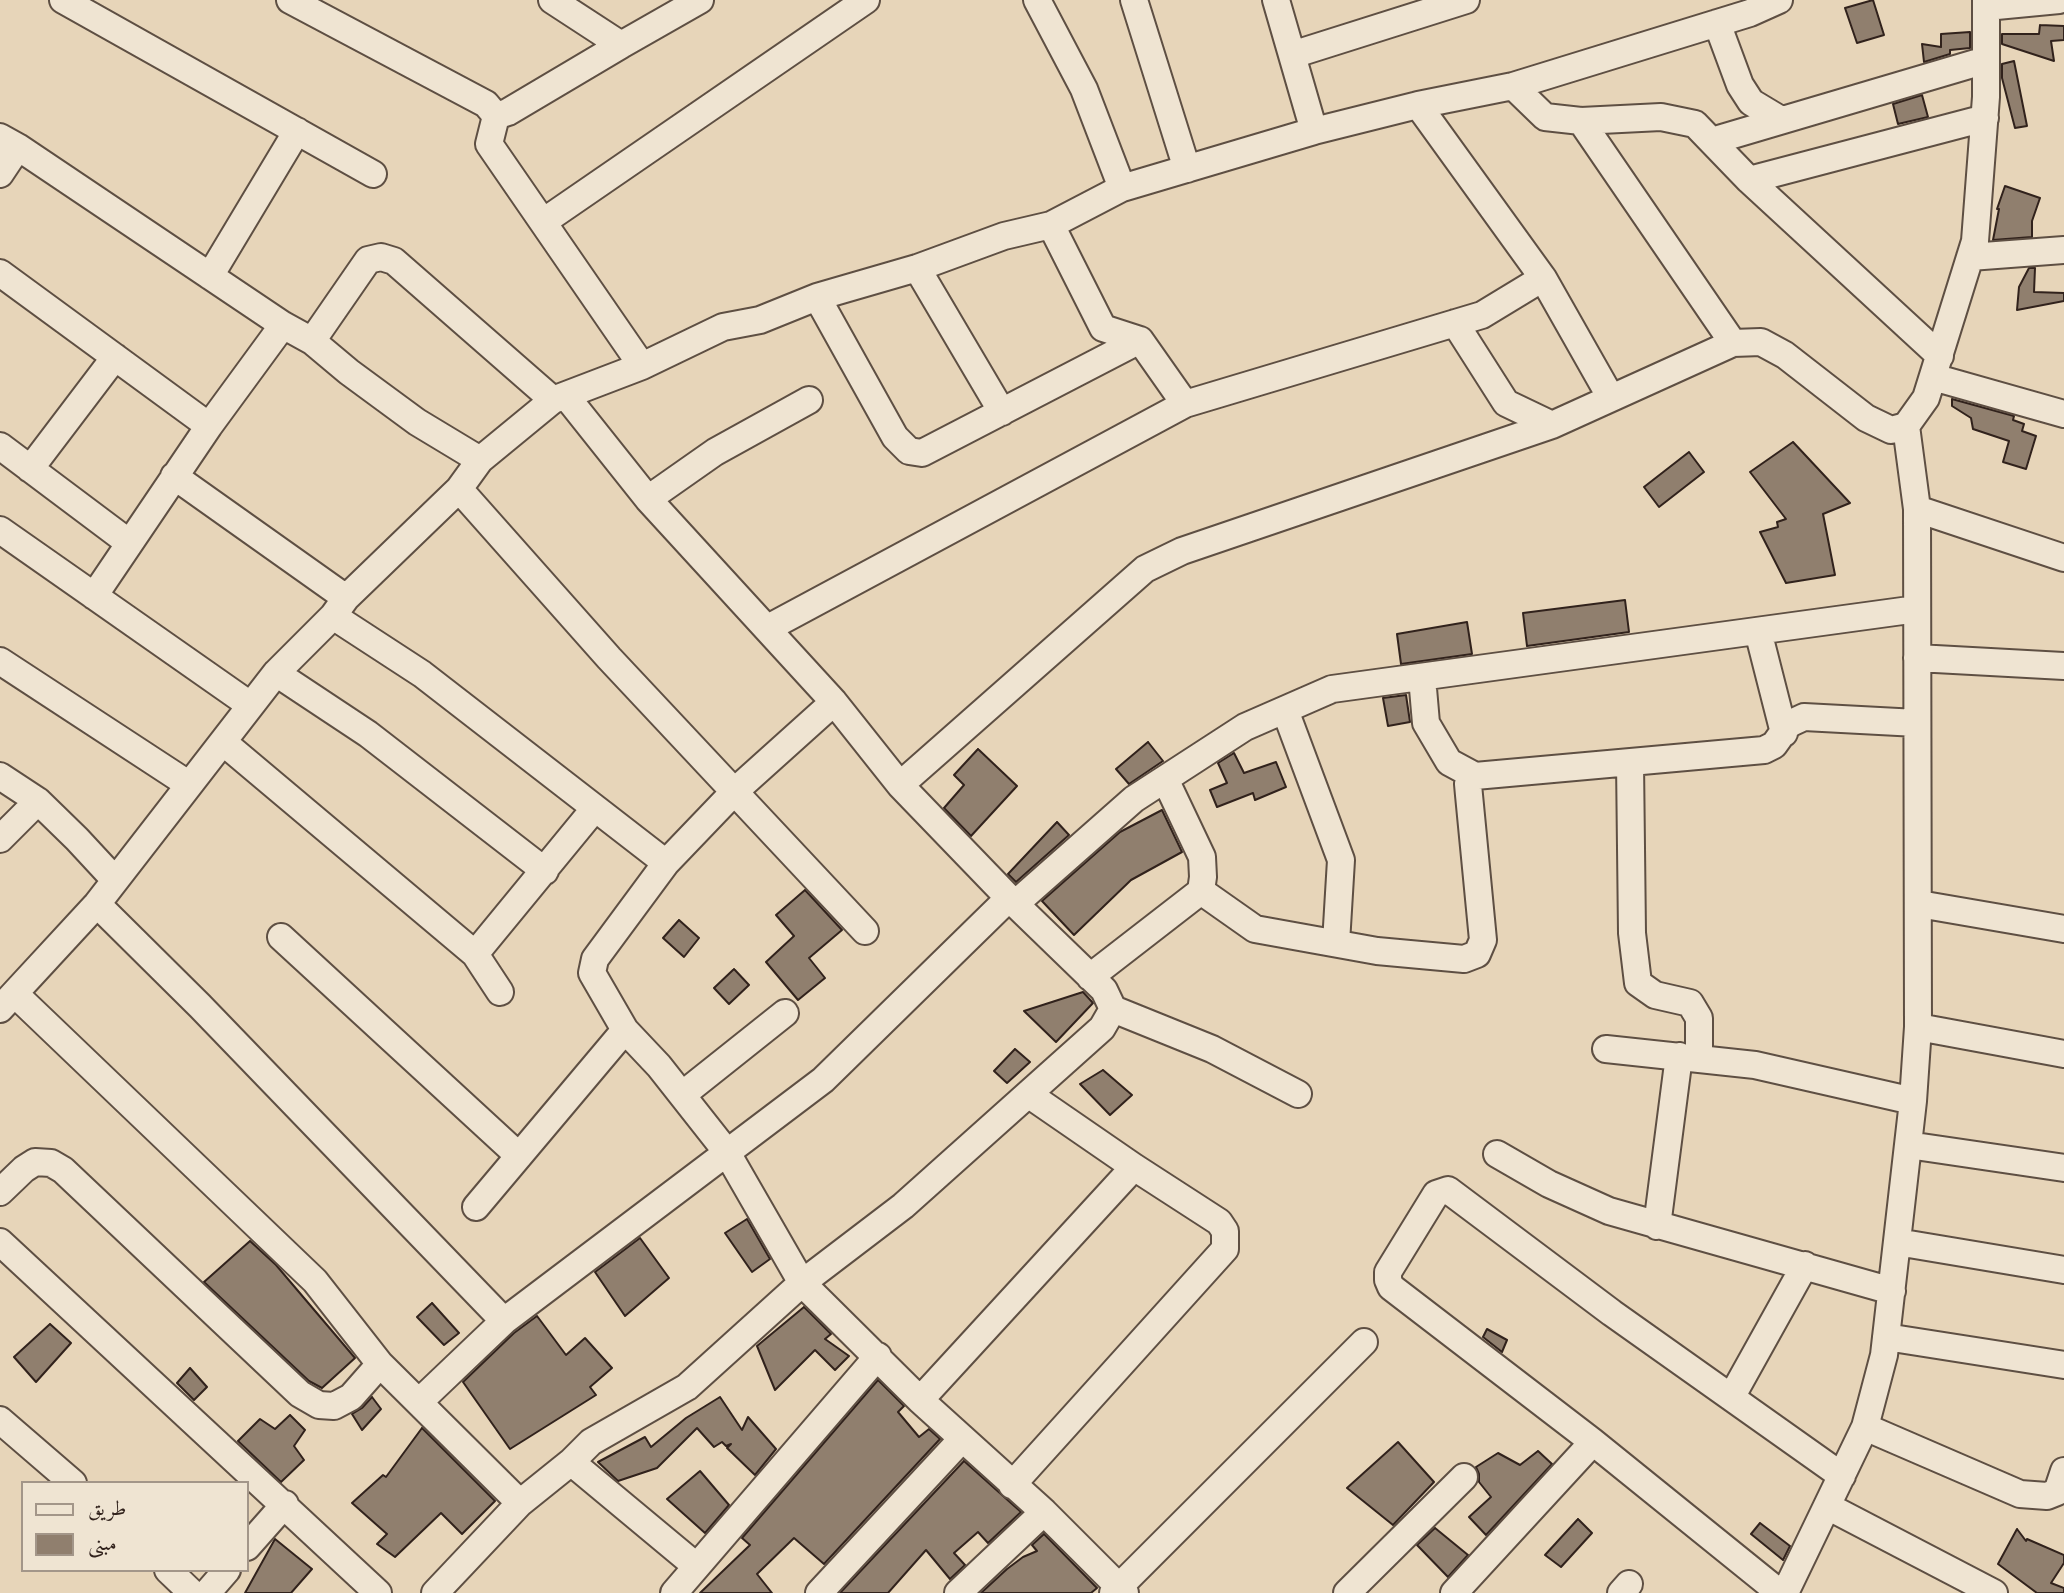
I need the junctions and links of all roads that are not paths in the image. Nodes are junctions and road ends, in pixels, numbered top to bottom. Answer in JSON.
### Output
{"nodes":[{"id":1,"x":63,"y":0,"type":"edge"},
{"id":2,"x":290,"y":0,"type":"edge"},
{"id":3,"x":552,"y":0,"type":"edge"},
{"id":4,"x":700,"y":0,"type":"edge"},
{"id":5,"x":866,"y":0,"type":"edge"},
{"id":6,"x":1037,"y":0,"type":"edge"},
{"id":7,"x":1134,"y":0,"type":"edge"},
{"id":8,"x":1276,"y":0,"type":"edge"},
{"id":9,"x":1466,"y":0,"type":"edge"},
{"id":10,"x":1779,"y":0,"type":"edge"},
{"id":11,"x":2059,"y":0,"type":"edge"},
{"id":12,"x":1986,"y":4,"type":"edge"},
{"id":13,"x":1747,"y":6,"type":"edge"},
{"id":14,"x":1717,"y":23,"type":"junction"},
{"id":15,"x":621,"y":45,"type":"junction"},
{"id":16,"x":1292,"y":55,"type":"junction"},
{"id":17,"x":1986,"y":60,"type":"junction"},
{"id":18,"x":1513,"y":86,"type":"junction"},
{"id":19,"x":1418,"y":105,"type":"junction"},
{"id":20,"x":496,"y":116,"type":"junction"},
{"id":21,"x":1985,"y":118,"type":"junction"},
{"id":22,"x":1781,"y":120,"type":"junction"},
{"id":23,"x":1581,"y":121,"type":"junction"},
{"id":24,"x":297,"y":131,"type":"junction"},
{"id":25,"x":1314,"y":131,"type":"junction"},
{"id":26,"x":1712,"y":141,"type":"junction"},
{"id":27,"x":9,"y":142,"type":"edge"},
{"id":28,"x":1187,"y":169,"type":"junction"},
{"id":29,"x":0,"y":174,"type":"edge"},
{"id":30,"x":373,"y":174,"type":"dead end"},
{"id":31,"x":1749,"y":180,"type":"junction"},
{"id":32,"x":1122,"y":188,"type":"junction"},
{"id":33,"x":543,"y":222,"type":"junction"},
{"id":34,"x":1051,"y":225,"type":"junction"},
{"id":35,"x":2064,"y":250,"type":"edge"},
{"id":36,"x":1970,"y":257,"type":"junction"},
{"id":37,"x":916,"y":268,"type":"junction"},
{"id":38,"x":0,"y":272,"type":"edge"},
{"id":39,"x":210,"y":276,"type":"junction"},
{"id":40,"x":1543,"y":278,"type":"junction"},
{"id":41,"x":817,"y":297,"type":"junction"},
{"id":42,"x":1455,"y":323,"type":"junction"},
{"id":43,"x":283,"y":325,"type":"junction"},
{"id":44,"x":1140,"y":340,"type":"junction"},
{"id":45,"x":313,"y":341,"type":"junction"},
{"id":46,"x":1733,"y":343,"type":"junction"},
{"id":47,"x":115,"y":357,"type":"junction"},
{"id":48,"x":642,"y":366,"type":"junction"},
{"id":49,"x":1936,"y":367,"type":"junction"},
{"id":50,"x":559,"y":398,"type":"junction"},
{"id":51,"x":1611,"y":398,"type":"junction"},
{"id":52,"x":809,"y":400,"type":"dead end"},
{"id":53,"x":1185,"y":404,"type":"junction"},
{"id":54,"x":1002,"y":412,"type":"junction"},
{"id":55,"x":2064,"y":414,"type":"edge"},
{"id":56,"x":1552,"y":425,"type":"junction"},
{"id":57,"x":209,"y":426,"type":"junction"},
{"id":58,"x":1906,"y":426,"type":"junction"},
{"id":59,"x":0,"y":446,"type":"edge"},
{"id":60,"x":480,"y":460,"type":"junction"},
{"id":61,"x":30,"y":469,"type":"junction"},
{"id":62,"x":174,"y":476,"type":"junction"},
{"id":63,"x":459,"y":489,"type":"junction"},
{"id":64,"x":648,"y":499,"type":"junction"},
{"id":65,"x":1917,"y":509,"type":"junction"},
{"id":66,"x":0,"y":530,"type":"edge"},
{"id":67,"x":128,"y":542,"type":"junction"},
{"id":68,"x":2064,"y":558,"type":"edge"},
{"id":69,"x":94,"y":596,"type":"junction"},
{"id":70,"x":339,"y":607,"type":"junction"},
{"id":71,"x":1917,"y":609,"type":"junction"},
{"id":72,"x":768,"y":628,"type":"junction"},
{"id":73,"x":1758,"y":631,"type":"junction"},
{"id":74,"x":1917,"y":658,"type":"junction"},
{"id":75,"x":0,"y":661,"type":"edge"},
{"id":76,"x":2064,"y":666,"type":"edge"},
{"id":77,"x":276,"y":673,"type":"junction"},
{"id":78,"x":1422,"y":677,"type":"junction"},
{"id":79,"x":834,"y":702,"type":"junction"},
{"id":80,"x":250,"y":705,"type":"junction"},
{"id":81,"x":1285,"y":709,"type":"junction"},
{"id":82,"x":1917,"y":723,"type":"junction"},
{"id":83,"x":1784,"y":733,"type":"junction"},
{"id":84,"x":223,"y":742,"type":"junction"},
{"id":85,"x":1630,"y":762,"type":"junction"},
{"id":86,"x":0,"y":776,"type":"edge"},
{"id":87,"x":1475,"y":776,"type":"junction"},
{"id":88,"x":1165,"y":779,"type":"junction"},
{"id":89,"x":188,"y":784,"type":"junction"},
{"id":90,"x":900,"y":785,"type":"junction"},
{"id":91,"x":735,"y":791,"type":"junction"},
{"id":92,"x":38,"y":802,"type":"junction"},
{"id":93,"x":595,"y":808,"type":"junction"},
{"id":94,"x":0,"y":839,"type":"edge"},
{"id":95,"x":666,"y":863,"type":"junction"},
{"id":96,"x":545,"y":871,"type":"junction"},
{"id":97,"x":115,"y":880,"type":"junction"},
{"id":98,"x":1200,"y":891,"type":"junction"},
{"id":99,"x":1012,"y":901,"type":"junction"},
{"id":100,"x":97,"y":904,"type":"junction"},
{"id":101,"x":1919,"y":904,"type":"junction"},
{"id":102,"x":2064,"y":929,"type":"edge"},
{"id":103,"x":865,"y":931,"type":"dead end"},
{"id":104,"x":281,"y":937,"type":"dead end"},
{"id":105,"x":1336,"y":943,"type":"junction"},
{"id":106,"x":475,"y":954,"type":"junction"},
{"id":107,"x":1090,"y":977,"type":"junction"},
{"id":108,"x":500,"y":992,"type":"dead end"},
{"id":109,"x":7,"y":1002,"type":"edge"},
{"id":110,"x":1113,"y":1009,"type":"junction"},
{"id":111,"x":785,"y":1013,"type":"dead end"},
{"id":112,"x":1918,"y":1027,"type":"junction"},
{"id":113,"x":625,"y":1030,"type":"junction"},
{"id":114,"x":1606,"y":1049,"type":"dead end"},
{"id":115,"x":2064,"y":1054,"type":"edge"},
{"id":116,"x":1689,"y":1057,"type":"junction"},
{"id":117,"x":1028,"y":1094,"type":"junction"},
{"id":118,"x":1298,"y":1094,"type":"dead end"},
{"id":119,"x":682,"y":1095,"type":"junction"},
{"id":120,"x":1913,"y":1101,"type":"junction"},
{"id":121,"x":1908,"y":1145,"type":"junction"},
{"id":122,"x":726,"y":1151,"type":"junction"},
{"id":123,"x":1497,"y":1154,"type":"dead end"},
{"id":124,"x":519,"y":1156,"type":"junction"},
{"id":125,"x":1135,"y":1167,"type":"junction"},
{"id":126,"x":2064,"y":1168,"type":"edge"},
{"id":127,"x":0,"y":1192,"type":"edge"},
{"id":128,"x":476,"y":1206,"type":"dead end"},
{"id":129,"x":1657,"y":1226,"type":"junction"},
{"id":130,"x":0,"y":1242,"type":"edge"},
{"id":131,"x":1897,"y":1242,"type":"junction"},
{"id":132,"x":1805,"y":1265,"type":"junction"},
{"id":133,"x":2064,"y":1270,"type":"edge"},
{"id":134,"x":802,"y":1283,"type":"junction"},
{"id":135,"x":1892,"y":1291,"type":"junction"},
{"id":136,"x":504,"y":1321,"type":"junction"},
{"id":137,"x":1886,"y":1337,"type":"junction"},
{"id":138,"x":1364,"y":1342,"type":"dead end"},
{"id":139,"x":878,"y":1356,"type":"junction"},
{"id":140,"x":380,"y":1364,"type":"junction"},
{"id":141,"x":2064,"y":1365,"type":"edge"},
{"id":142,"x":1732,"y":1396,"type":"junction"},
{"id":143,"x":920,"y":1400,"type":"junction"},
{"id":144,"x":419,"y":1402,"type":"junction"},
{"id":145,"x":0,"y":1420,"type":"edge"},
{"id":146,"x":1865,"y":1427,"type":"junction"},
{"id":147,"x":962,"y":1439,"type":"junction"},
{"id":148,"x":1593,"y":1442,"type":"junction"},
{"id":149,"x":571,"y":1462,"type":"junction"},
{"id":150,"x":1464,"y":1476,"type":"dead end"},
{"id":151,"x":1842,"y":1476,"type":"junction"},
{"id":152,"x":71,"y":1481,"type":"edge"},
{"id":153,"x":1012,"y":1485,"type":"junction"},
{"id":154,"x":2062,"y":1486,"type":"edge"},
{"id":155,"x":520,"y":1503,"type":"junction"},
{"id":156,"x":285,"y":1504,"type":"junction"},
{"id":157,"x":1829,"y":1507,"type":"junction"},
{"id":158,"x":1044,"y":1512,"type":"junction"},
{"id":159,"x":248,"y":1546,"type":"edge"},
{"id":160,"x":696,"y":1566,"type":"junction"},
{"id":161,"x":170,"y":1572,"type":"edge"},
{"id":162,"x":225,"y":1572,"type":"edge"},
{"id":163,"x":1119,"y":1591,"type":"edge"},
{"id":164,"x":1786,"y":1592,"type":"edge"},
{"id":165,"x":192,"y":1593,"type":"edge"},
{"id":166,"x":207,"y":1593,"type":"edge"},
{"id":167,"x":378,"y":1593,"type":"edge"},
{"id":168,"x":435,"y":1593,"type":"edge"},
{"id":169,"x":674,"y":1593,"type":"edge"},
{"id":170,"x":819,"y":1593,"type":"edge"},
{"id":171,"x":958,"y":1593,"type":"edge"},
{"id":172,"x":1347,"y":1593,"type":"edge"},
{"id":173,"x":1454,"y":1593,"type":"edge"},
{"id":174,"x":1994,"y":1593,"type":"edge"}],
"edges":[{"from":1,"to":24,"type":"street"},
{"from":2,"to":20,"type":"street"},
{"from":3,"to":15,"type":"street"},
{"from":4,"to":15,"type":"street"},
{"from":5,"to":33,"type":"street"},
{"from":6,"to":32,"type":"street"},
{"from":7,"to":28,"type":"street"},
{"from":8,"to":16,"type":"street"},
{"from":9,"to":16,"type":"street"},
{"from":10,"to":13,"type":"street"},
{"from":11,"to":12,"type":"street"},
{"from":12,"to":17,"type":"street"},
{"from":13,"to":14,"type":"street"},
{"from":14,"to":18,"type":"street"},
{"from":14,"to":22,"type":"street"},
{"from":15,"to":20,"type":"street"},
{"from":16,"to":25,"type":"street"},
{"from":17,"to":21,"type":"street"},
{"from":17,"to":22,"type":"street"},
{"from":18,"to":19,"type":"street"},
{"from":18,"to":23,"type":"street"},
{"from":19,"to":25,"type":"street"},
{"from":19,"to":40,"type":"street"},
{"from":20,"to":33,"type":"street"},
{"from":21,"to":31,"type":"street"},
{"from":21,"to":36,"type":"street"},
{"from":22,"to":26,"type":"street"},
{"from":23,"to":26,"type":"street"},
{"from":23,"to":46,"type":"street"},
{"from":24,"to":30,"type":"street"},
{"from":24,"to":39,"type":"street"},
{"from":25,"to":28,"type":"street"},
{"from":26,"to":31,"type":"street"},
{"from":27,"to":29,"type":"street"},
{"from":27,"to":39,"type":"street"},
{"from":28,"to":32,"type":"street"},
{"from":31,"to":49,"type":"street"},
{"from":32,"to":34,"type":"street"},
{"from":33,"to":48,"type":"street"},
{"from":34,"to":37,"type":"street"},
{"from":34,"to":44,"type":"street"},
{"from":35,"to":36,"type":"street"},
{"from":36,"to":49,"type":"street"},
{"from":37,"to":41,"type":"street"},
{"from":37,"to":54,"type":"street"},
{"from":38,"to":47,"type":"street"},
{"from":39,"to":43,"type":"street"},
{"from":40,"to":42,"type":"street"},
{"from":40,"to":51,"type":"street"},
{"from":41,"to":48,"type":"street"},
{"from":41,"to":54,"type":"street"},
{"from":42,"to":53,"type":"street"},
{"from":42,"to":56,"type":"street"},
{"from":43,"to":45,"type":"street"},
{"from":43,"to":57,"type":"street"},
{"from":44,"to":53,"type":"street"},
{"from":44,"to":54,"type":"street"},
{"from":45,"to":50,"type":"street"},
{"from":45,"to":60,"type":"street"},
{"from":46,"to":51,"type":"street"},
{"from":46,"to":58,"type":"street"},
{"from":47,"to":57,"type":"street"},
{"from":47,"to":61,"type":"street"},
{"from":48,"to":50,"type":"street"},
{"from":49,"to":55,"type":"street"},
{"from":49,"to":58,"type":"street"},
{"from":50,"to":60,"type":"street"},
{"from":50,"to":64,"type":"street"},
{"from":51,"to":56,"type":"street"},
{"from":52,"to":64,"type":"street"},
{"from":53,"to":72,"type":"street"},
{"from":56,"to":90,"type":"street"},
{"from":57,"to":62,"type":"street"},
{"from":58,"to":65,"type":"street"},
{"from":59,"to":61,"type":"street"},
{"from":60,"to":63,"type":"street"},
{"from":61,"to":67,"type":"street"},
{"from":62,"to":67,"type":"street"},
{"from":62,"to":70,"type":"street"},
{"from":63,"to":70,"type":"street"},
{"from":63,"to":91,"type":"street"},
{"from":64,"to":72,"type":"street"},
{"from":65,"to":68,"type":"street"},
{"from":65,"to":71,"type":"street"},
{"from":66,"to":69,"type":"street"},
{"from":67,"to":69,"type":"street"},
{"from":69,"to":80,"type":"street"},
{"from":70,"to":77,"type":"street"},
{"from":70,"to":93,"type":"street"},
{"from":71,"to":73,"type":"street"},
{"from":71,"to":74,"type":"street"},
{"from":72,"to":79,"type":"street"},
{"from":73,"to":78,"type":"street"},
{"from":73,"to":83,"type":"street"},
{"from":74,"to":76,"type":"street"},
{"from":74,"to":82,"type":"street"},
{"from":75,"to":89,"type":"street"},
{"from":77,"to":80,"type":"street"},
{"from":77,"to":96,"type":"street"},
{"from":78,"to":81,"type":"street"},
{"from":78,"to":87,"type":"street"},
{"from":79,"to":90,"type":"street"},
{"from":79,"to":91,"type":"street"},
{"from":80,"to":84,"type":"street"},
{"from":81,"to":88,"type":"street"},
{"from":81,"to":105,"type":"street"},
{"from":82,"to":83,"type":"street"},
{"from":82,"to":101,"type":"street"},
{"from":83,"to":85,"type":"street"},
{"from":84,"to":89,"type":"street"},
{"from":84,"to":106,"type":"street"},
{"from":85,"to":87,"type":"street"},
{"from":85,"to":116,"type":"street"},
{"from":86,"to":92,"type":"street"},
{"from":87,"to":105,"type":"street"},
{"from":88,"to":98,"type":"street"},
{"from":88,"to":99,"type":"street"},
{"from":89,"to":97,"type":"street"},
{"from":90,"to":99,"type":"street"},
{"from":91,"to":95,"type":"street"},
{"from":91,"to":103,"type":"street"},
{"from":92,"to":94,"type":"street"},
{"from":92,"to":97,"type":"street"},
{"from":93,"to":95,"type":"street"},
{"from":93,"to":96,"type":"street"},
{"from":95,"to":113,"type":"street"},
{"from":96,"to":106,"type":"street"},
{"from":97,"to":100,"type":"street"},
{"from":98,"to":105,"type":"street"},
{"from":98,"to":107,"type":"street"},
{"from":99,"to":107,"type":"street"},
{"from":99,"to":122,"type":"street"},
{"from":100,"to":109,"type":"street"},
{"from":100,"to":136,"type":"street"},
{"from":101,"to":102,"type":"street"},
{"from":101,"to":112,"type":"street"},
{"from":104,"to":124,"type":"street"},
{"from":106,"to":108,"type":"street"},
{"from":107,"to":110,"type":"street"},
{"from":109,"to":140,"type":"street"},
{"from":110,"to":117,"type":"street"},
{"from":110,"to":118,"type":"street"},
{"from":111,"to":119,"type":"street"},
{"from":112,"to":115,"type":"street"},
{"from":112,"to":120,"type":"street"},
{"from":113,"to":119,"type":"street"},
{"from":113,"to":124,"type":"street"},
{"from":114,"to":116,"type":"street"},
{"from":116,"to":120,"type":"street"},
{"from":116,"to":129,"type":"street"},
{"from":117,"to":125,"type":"street"},
{"from":117,"to":134,"type":"street"},
{"from":119,"to":122,"type":"street"},
{"from":120,"to":121,"type":"street"},
{"from":121,"to":126,"type":"street"},
{"from":121,"to":131,"type":"street"},
{"from":122,"to":134,"type":"street"},
{"from":122,"to":136,"type":"street"},
{"from":123,"to":129,"type":"street"},
{"from":124,"to":128,"type":"street"},
{"from":125,"to":143,"type":"street"},
{"from":125,"to":153,"type":"street"},
{"from":127,"to":140,"type":"street"},
{"from":129,"to":132,"type":"street"},
{"from":130,"to":156,"type":"street"},
{"from":131,"to":133,"type":"street"},
{"from":131,"to":135,"type":"street"},
{"from":132,"to":135,"type":"street"},
{"from":132,"to":142,"type":"street"},
{"from":134,"to":139,"type":"street"},
{"from":134,"to":149,"type":"street"},
{"from":135,"to":137,"type":"street"},
{"from":136,"to":144,"type":"street"},
{"from":137,"to":141,"type":"street"},
{"from":137,"to":146,"type":"street"},
{"from":138,"to":163,"type":"street"},
{"from":139,"to":143,"type":"street"},
{"from":139,"to":160,"type":"street"},
{"from":140,"to":144,"type":"street"},
{"from":142,"to":148,"type":"street"},
{"from":142,"to":151,"type":"street"},
{"from":143,"to":147,"type":"street"},
{"from":144,"to":155,"type":"street"},
{"from":145,"to":152,"type":"street"},
{"from":146,"to":151,"type":"street"},
{"from":146,"to":154,"type":"street"},
{"from":147,"to":153,"type":"street"},
{"from":147,"to":170,"type":"street"},
{"from":148,"to":164,"type":"street"},
{"from":148,"to":173,"type":"street"},
{"from":149,"to":155,"type":"street"},
{"from":149,"to":160,"type":"street"},
{"from":150,"to":172,"type":"street"},
{"from":151,"to":157,"type":"street"},
{"from":153,"to":158,"type":"street"},
{"from":155,"to":168,"type":"street"},
{"from":156,"to":159,"type":"street"},
{"from":156,"to":167,"type":"street"},
{"from":157,"to":164,"type":"street"},
{"from":157,"to":174,"type":"street"},
{"from":158,"to":163,"type":"street"},
{"from":158,"to":171,"type":"street"},
{"from":160,"to":169,"type":"street"},
{"from":161,"to":165,"type":"street"},
{"from":162,"to":166,"type":"street"}]}
